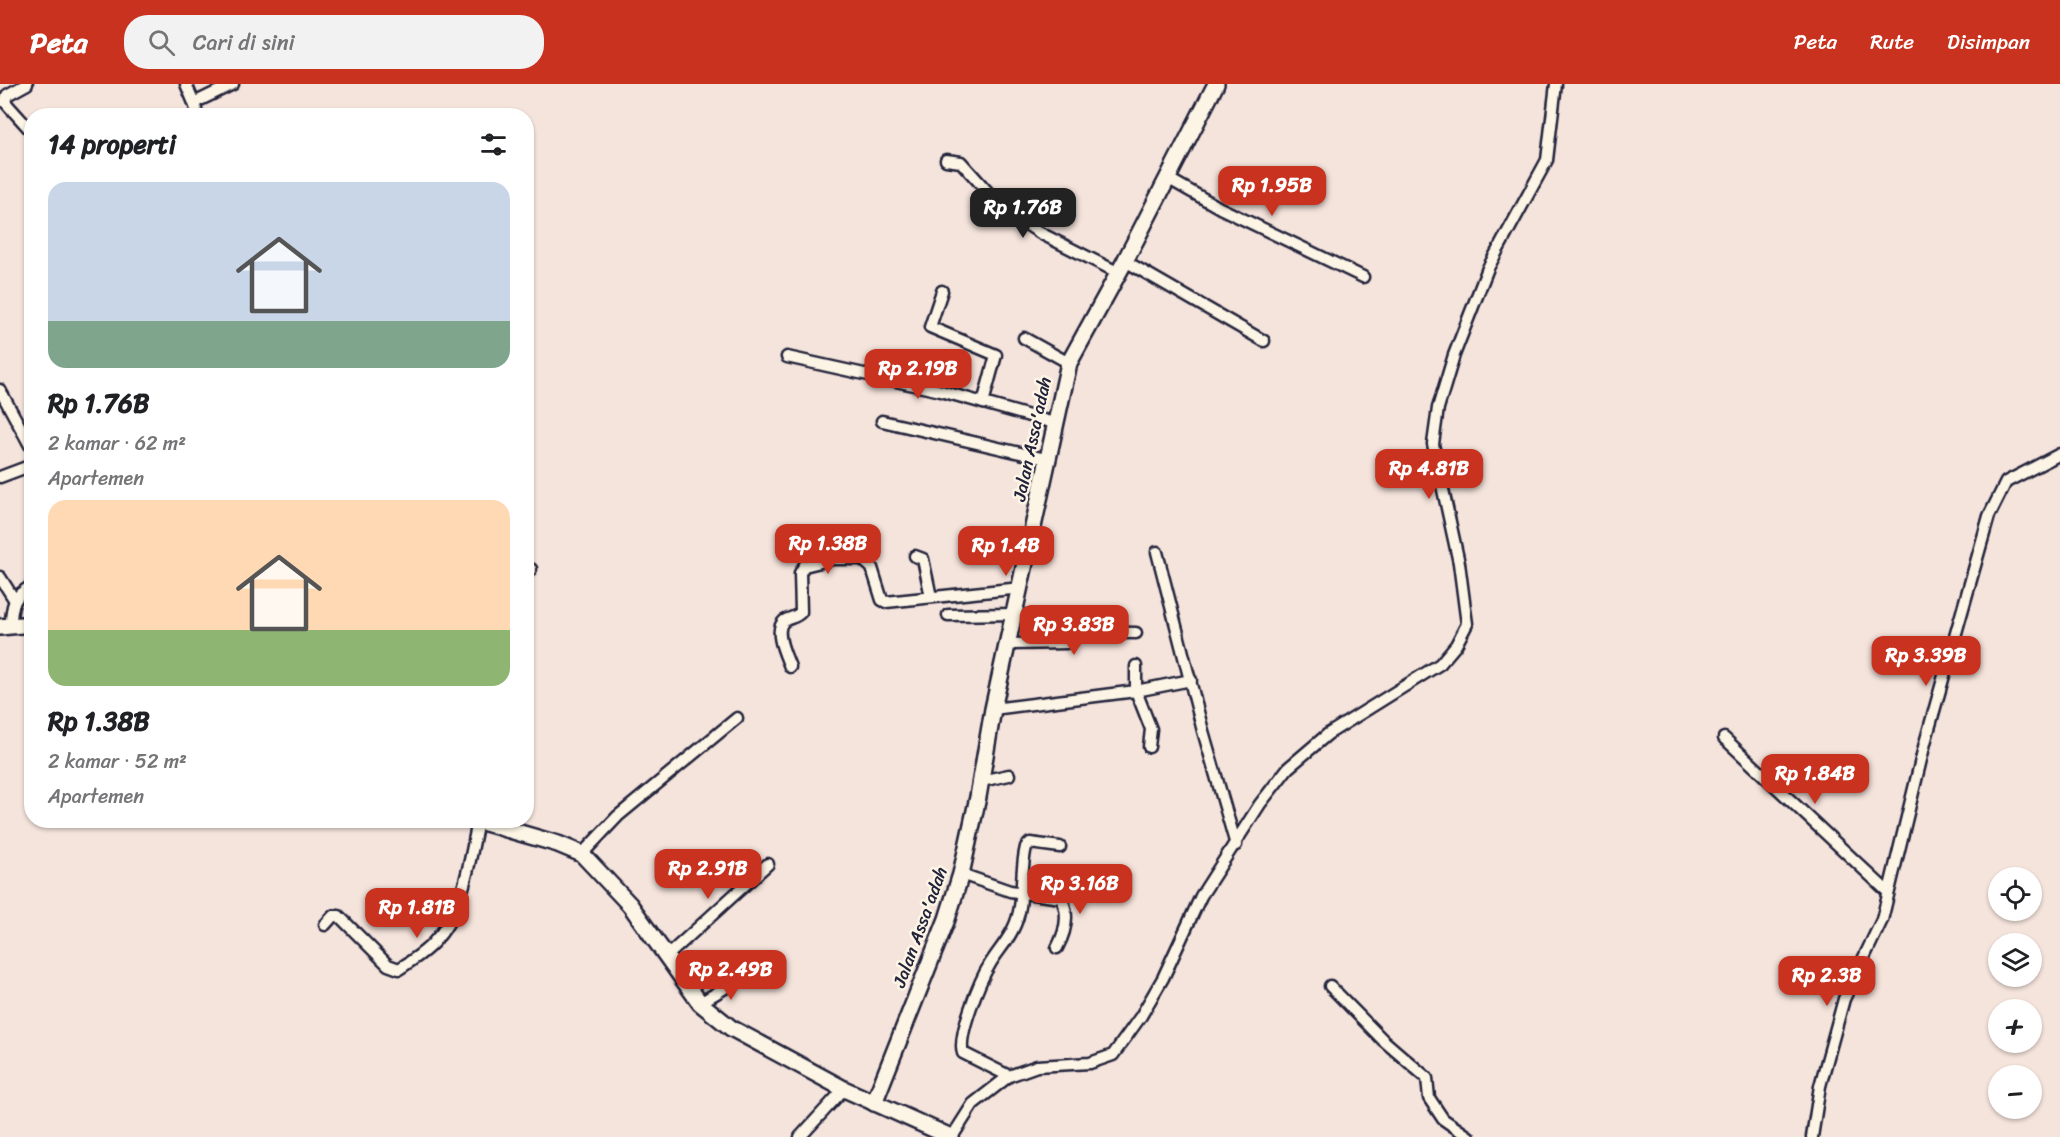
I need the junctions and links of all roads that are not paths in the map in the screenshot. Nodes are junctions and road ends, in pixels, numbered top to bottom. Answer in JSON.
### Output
{"nodes":[{"id":1,"x":27,"y":84,"type":"edge"},
{"id":2,"x":186,"y":84,"type":"edge"},
{"id":3,"x":233,"y":84,"type":"edge"},
{"id":4,"x":1216,"y":84,"type":"edge"},
{"id":5,"x":1556,"y":84,"type":"edge"},
{"id":6,"x":194,"y":103,"type":"junction"},
{"id":7,"x":196,"y":108,"type":"edge"},
{"id":8,"x":24,"y":123,"type":"edge"},
{"id":9,"x":946,"y":160,"type":"dead end"},
{"id":10,"x":1169,"y":179,"type":"junction"},
{"id":11,"x":1122,"y":267,"type":"junction"},
{"id":12,"x":1363,"y":277,"type":"dead end"},
{"id":13,"x":942,"y":291,"type":"dead end"},
{"id":14,"x":1024,"y":338,"type":"dead end"},
{"id":15,"x":1264,"y":341,"type":"dead end"},
{"id":16,"x":787,"y":357,"type":"dead end"},
{"id":17,"x":1069,"y":363,"type":"junction"},
{"id":18,"x":0,"y":390,"type":"edge"},
{"id":19,"x":983,"y":404,"type":"junction"},
{"id":20,"x":882,"y":421,"type":"dead end"},
{"id":21,"x":1054,"y":423,"type":"junction"},
{"id":22,"x":24,"y":434,"type":"edge"},
{"id":23,"x":2060,"y":454,"type":"edge"},
{"id":24,"x":1046,"y":459,"type":"junction"},
{"id":25,"x":24,"y":468,"type":"edge"},
{"id":26,"x":0,"y":477,"type":"edge"},
{"id":27,"x":1157,"y":552,"type":"dead end"},
{"id":28,"x":915,"y":556,"type":"dead end"},
{"id":29,"x":0,"y":577,"type":"edge"},
{"id":30,"x":1021,"y":588,"type":"junction"},
{"id":31,"x":24,"y":590,"type":"edge"},
{"id":32,"x":931,"y":597,"type":"junction"},
{"id":33,"x":14,"y":600,"type":"junction"},
{"id":34,"x":1015,"y":614,"type":"junction"},
{"id":35,"x":948,"y":615,"type":"dead end"},
{"id":36,"x":24,"y":625,"type":"edge"},
{"id":37,"x":5,"y":626,"type":"edge"},
{"id":38,"x":1136,"y":633,"type":"dead end"},
{"id":39,"x":1009,"y":644,"type":"junction"},
{"id":40,"x":1136,"y":666,"type":"dead end"},
{"id":41,"x":790,"y":667,"type":"dead end"},
{"id":42,"x":1191,"y":680,"type":"junction"},
{"id":43,"x":1136,"y":691,"type":"junction"},
{"id":44,"x":993,"y":709,"type":"junction"},
{"id":45,"x":736,"y":718,"type":"dead end"},
{"id":46,"x":1724,"y":738,"type":"dead end"},
{"id":47,"x":1149,"y":747,"type":"dead end"},
{"id":48,"x":1009,"y":775,"type":"dead end"},
{"id":49,"x":981,"y":781,"type":"junction"},
{"id":50,"x":475,"y":828,"type":"edge"},
{"id":51,"x":501,"y":828,"type":"edge"},
{"id":52,"x":1236,"y":845,"type":"junction"},
{"id":53,"x":1060,"y":848,"type":"dead end"},
{"id":54,"x":582,"y":854,"type":"junction"},
{"id":55,"x":768,"y":864,"type":"dead end"},
{"id":56,"x":961,"y":874,"type":"junction"},
{"id":57,"x":1888,"y":892,"type":"junction"},
{"id":58,"x":1022,"y":893,"type":"junction"},
{"id":59,"x":325,"y":925,"type":"dead end"},
{"id":60,"x":1058,"y":948,"type":"dead end"},
{"id":61,"x":666,"y":957,"type":"junction"},
{"id":62,"x":748,"y":974,"type":"dead end"},
{"id":63,"x":1330,"y":986,"type":"dead end"},
{"id":64,"x":700,"y":1002,"type":"junction"},
{"id":65,"x":1010,"y":1076,"type":"junction"},
{"id":66,"x":844,"y":1089,"type":"junction"},
{"id":67,"x":874,"y":1103,"type":"junction"},
{"id":68,"x":800,"y":1137,"type":"edge"},
{"id":69,"x":952,"y":1137,"type":"edge"},
{"id":70,"x":1469,"y":1137,"type":"edge"},
{"id":71,"x":1812,"y":1137,"type":"edge"}],
"edges":[{"from":1,"to":8,"type":"street"},
{"from":2,"to":6,"type":"street"},
{"from":3,"to":6,"type":"street"},
{"from":4,"to":10,"type":"street","name":"Jalan Assa'adah"},
{"from":5,"to":52,"type":"street"},
{"from":6,"to":7,"type":"street"},
{"from":9,"to":11,"type":"street"},
{"from":10,"to":11,"type":"street","name":"Jalan Assa'adah"},
{"from":10,"to":12,"type":"street"},
{"from":11,"to":15,"type":"street"},
{"from":11,"to":17,"type":"street","name":"Jalan Assa'adah"},
{"from":13,"to":19,"type":"street"},
{"from":14,"to":17,"type":"street"},
{"from":16,"to":19,"type":"street"},
{"from":17,"to":21,"type":"street","name":"Jalan Assa'adah"},
{"from":18,"to":22,"type":"street"},
{"from":19,"to":21,"type":"street"},
{"from":20,"to":24,"type":"street"},
{"from":21,"to":24,"type":"street","name":"Jalan Assa'adah"},
{"from":23,"to":57,"type":"street"},
{"from":24,"to":30,"type":"street","name":"Jalan Assa'adah"},
{"from":25,"to":26,"type":"street"},
{"from":27,"to":42,"type":"street"},
{"from":28,"to":32,"type":"street"},
{"from":29,"to":33,"type":"street"},
{"from":30,"to":32,"type":"street"},
{"from":30,"to":34,"type":"street","name":"Jalan Assa'adah"},
{"from":31,"to":33,"type":"street"},
{"from":32,"to":41,"type":"street"},
{"from":33,"to":37,"type":"street"},
{"from":34,"to":35,"type":"street"},
{"from":34,"to":39,"type":"street","name":"Jalan Assa'adah"},
{"from":36,"to":37,"type":"street"},
{"from":38,"to":39,"type":"street"},
{"from":39,"to":44,"type":"street","name":"Jalan Assa'adah"},
{"from":40,"to":43,"type":"street"},
{"from":42,"to":43,"type":"street"},
{"from":42,"to":52,"type":"street"},
{"from":43,"to":44,"type":"street"},
{"from":43,"to":47,"type":"street"},
{"from":44,"to":49,"type":"street","name":"Jalan Assa'adah"},
{"from":45,"to":54,"type":"street"},
{"from":46,"to":57,"type":"street"},
{"from":48,"to":49,"type":"street"},
{"from":49,"to":56,"type":"street","name":"Jalan Assa'adah"},
{"from":50,"to":59,"type":"street"},
{"from":51,"to":54,"type":"street"},
{"from":52,"to":65,"type":"street"},
{"from":53,"to":58,"type":"street"},
{"from":54,"to":61,"type":"street"},
{"from":55,"to":61,"type":"street"},
{"from":56,"to":58,"type":"street"},
{"from":56,"to":67,"type":"street","name":"Jalan Assa'adah"},
{"from":57,"to":71,"type":"street"},
{"from":58,"to":60,"type":"street"},
{"from":58,"to":65,"type":"street"},
{"from":61,"to":64,"type":"street"},
{"from":62,"to":64,"type":"street"},
{"from":63,"to":70,"type":"street"},
{"from":64,"to":66,"type":"street"},
{"from":65,"to":69,"type":"street"},
{"from":66,"to":67,"type":"street"},
{"from":66,"to":68,"type":"street"},
{"from":67,"to":69,"type":"street"}]}
